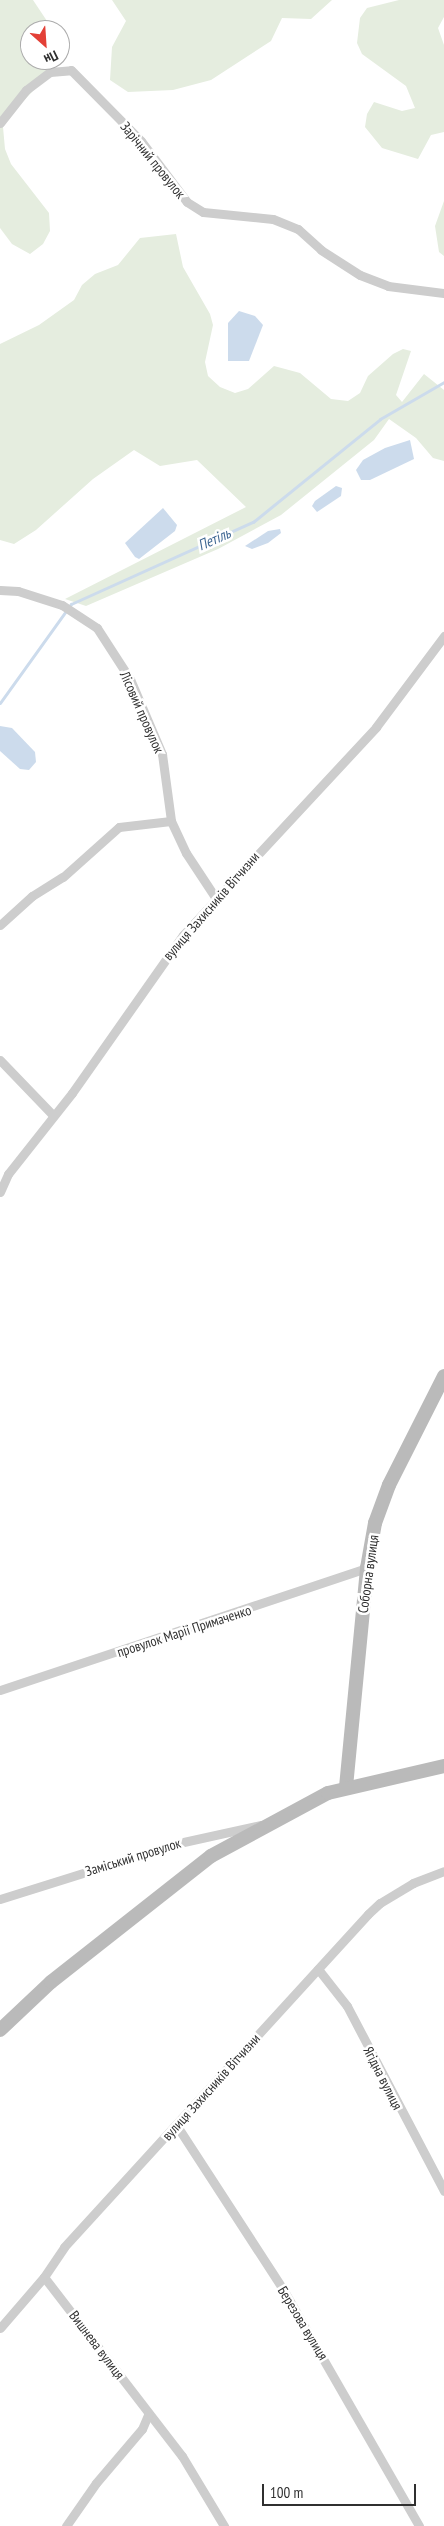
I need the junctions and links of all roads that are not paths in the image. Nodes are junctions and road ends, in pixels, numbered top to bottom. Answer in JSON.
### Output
{"nodes":[{"id":1,"x":0,"y":123,"type":"edge"},
{"id":2,"x":444,"y":293,"type":"edge"},
{"id":3,"x":0,"y":590,"type":"edge"},
{"id":4,"x":444,"y":636,"type":"edge"},
{"id":5,"x":171,"y":821,"type":"junction"},
{"id":6,"x":215,"y":897,"type":"junction"},
{"id":7,"x":0,"y":925,"type":"edge"},
{"id":8,"x":0,"y":1060,"type":"edge"},
{"id":9,"x":52,"y":1115,"type":"junction"},
{"id":10,"x":0,"y":1192,"type":"edge"},
{"id":11,"x":444,"y":1376,"type":"edge"},
{"id":12,"x":367,"y":1568,"type":"junction"},
{"id":13,"x":0,"y":1690,"type":"edge"},
{"id":14,"x":444,"y":1766,"type":"edge"},
{"id":15,"x":346,"y":1787,"type":"junction"},
{"id":16,"x":267,"y":1823,"type":"junction"},
{"id":17,"x":444,"y":1871,"type":"edge"},
{"id":18,"x":0,"y":1899,"type":"edge"},
{"id":19,"x":318,"y":1969,"type":"junction"},
{"id":20,"x":0,"y":2030,"type":"edge"},
{"id":21,"x":177,"y":2126,"type":"junction"},
{"id":22,"x":444,"y":2191,"type":"edge"},
{"id":23,"x":44,"y":2277,"type":"junction"},
{"id":24,"x":0,"y":2328,"type":"edge"},
{"id":25,"x":148,"y":2415,"type":"junction"},
{"id":26,"x":66,"y":2526,"type":"edge"},
{"id":27,"x":224,"y":2526,"type":"edge"},
{"id":28,"x":419,"y":2526,"type":"edge"}],
"edges":[{"from":1,"to":2,"type":"street","name":"Зарічний провулок"},
{"from":3,"to":5,"type":"street","name":"Лісовий провулок"},
{"from":4,"to":6,"type":"street","name":"вулиця Захисників Вітчизни"},
{"from":5,"to":6,"type":"street","name":"Лісовий провулок"},
{"from":5,"to":7,"type":"street"},
{"from":6,"to":9,"type":"street","name":"вулиця Захисників Вітчизни"},
{"from":8,"to":9,"type":"street"},
{"from":9,"to":10,"type":"street","name":"вулиця Захисників Вітчизни"},
{"from":11,"to":12,"type":"street","name":"Соборна вулиця"},
{"from":12,"to":13,"type":"street","name":"провулок Марії Примаченко"},
{"from":12,"to":15,"type":"street","name":"Соборна вулиця"},
{"from":14,"to":15,"type":"street"},
{"from":15,"to":16,"type":"street"},
{"from":16,"to":18,"type":"street","name":"Заміський провулок"},
{"from":16,"to":20,"type":"street"},
{"from":17,"to":19,"type":"street","name":"вулиця Захисників Вітчизни"},
{"from":19,"to":21,"type":"street","name":"вулиця Захисників Вітчизни"},
{"from":19,"to":22,"type":"street","name":"Ягідна вулиця"},
{"from":21,"to":23,"type":"street","name":"вулиця Захисників Вітчизни"},
{"from":21,"to":28,"type":"street","name":"Березова вулиця"},
{"from":23,"to":24,"type":"street","name":"вулиця Захисників Вітчизни"},
{"from":23,"to":25,"type":"street","name":"Вишнева вулиця"},
{"from":25,"to":26,"type":"street"},
{"from":25,"to":27,"type":"street","name":"Вишнева вулиця"}]}
